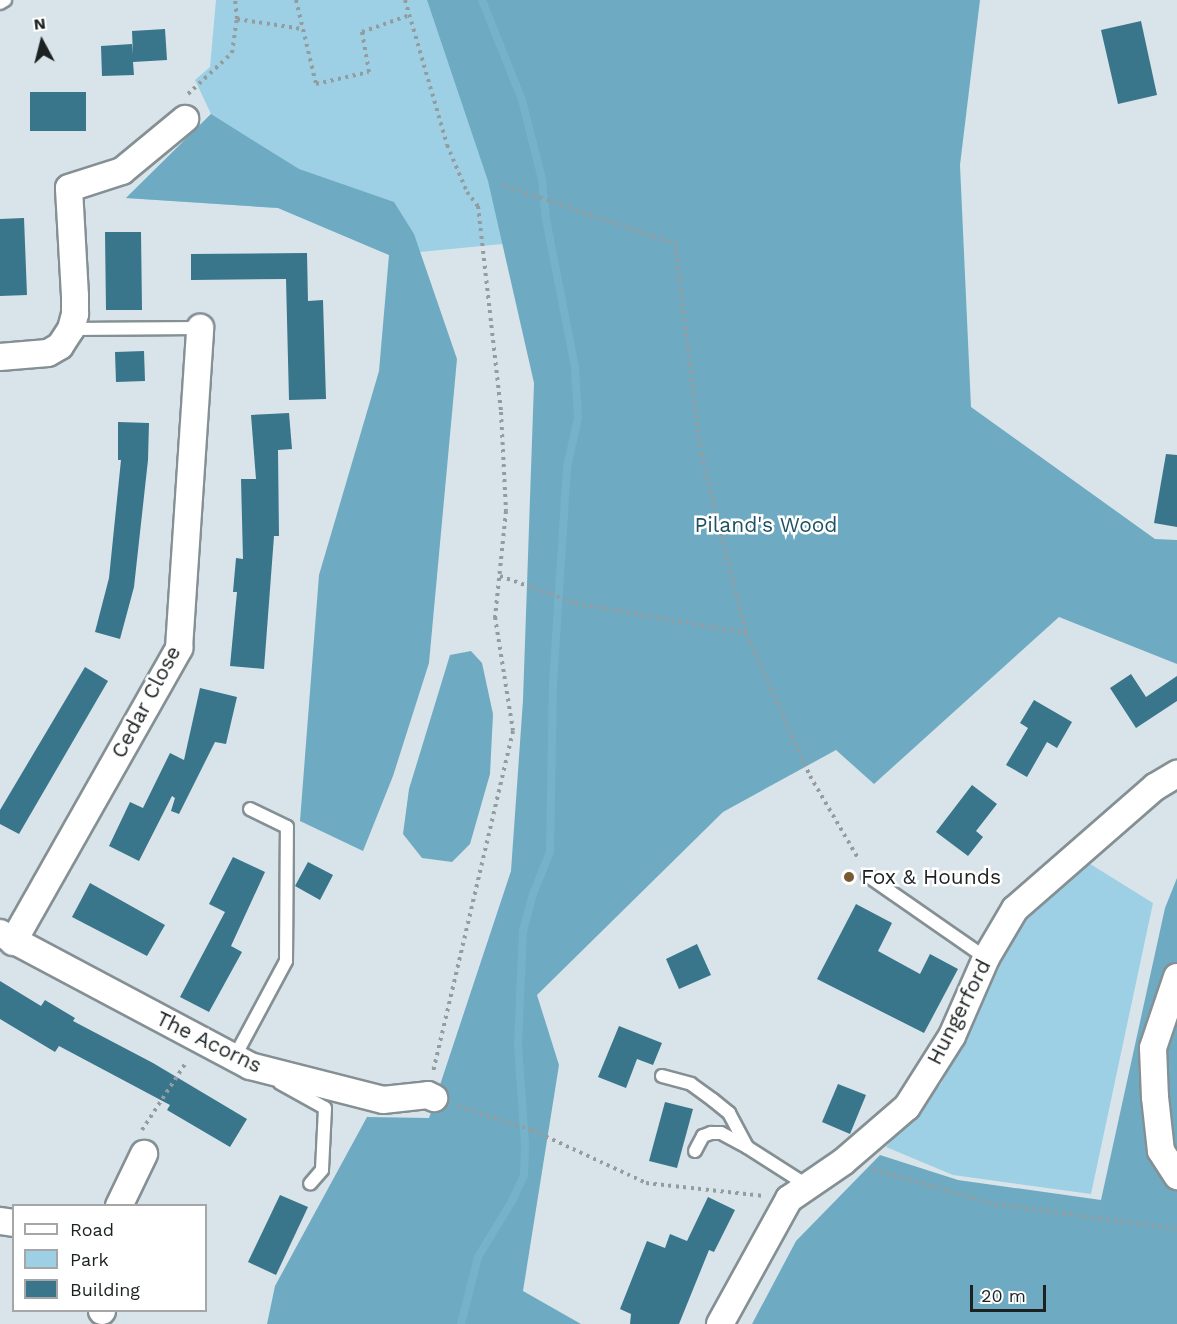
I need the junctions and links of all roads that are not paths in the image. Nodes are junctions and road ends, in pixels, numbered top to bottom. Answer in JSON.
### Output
{"nodes":[{"id":1,"x":5,"y":0,"type":"edge"},
{"id":2,"x":0,"y":3,"type":"edge"},
{"id":3,"x":185,"y":119,"type":"road end"},
{"id":4,"x":200,"y":328,"type":"joint"},
{"id":5,"x":71,"y":329,"type":"junction"},
{"id":6,"x":0,"y":357,"type":"edge"},
{"id":7,"x":1177,"y":774,"type":"edge"},
{"id":8,"x":250,"y":809,"type":"dead end"},
{"id":9,"x":868,"y":876,"type":"road end"},
{"id":10,"x":6,"y":937,"type":"edge"},
{"id":11,"x":986,"y":958,"type":"junction"},
{"id":12,"x":1177,"y":977,"type":"edge"},
{"id":13,"x":242,"y":1062,"type":"junction"},
{"id":14,"x":663,"y":1076,"type":"dead end"},
{"id":15,"x":431,"y":1096,"type":"road end"},
{"id":16,"x":747,"y":1148,"type":"junction"},
{"id":17,"x":695,"y":1151,"type":"dead end"},
{"id":18,"x":144,"y":1154,"type":"road end"},
{"id":19,"x":1177,"y":1176,"type":"edge"},
{"id":20,"x":310,"y":1184,"type":"dead end"},
{"id":21,"x":799,"y":1193,"type":"junction"},
{"id":22,"x":120,"y":1204,"type":"edge"},
{"id":23,"x":720,"y":1324,"type":"edge"}],
"edges":[{"from":1,"to":2,"type":"lane"},
{"from":3,"to":5,"type":"street"},
{"from":4,"to":5,"type":"lane"},
{"from":4,"to":10,"type":"street","name":"Cedar Close"},
{"from":5,"to":6,"type":"street"},
{"from":7,"to":11,"type":"street","name":"Hungerford"},
{"from":8,"to":13,"type":"lane"},
{"from":9,"to":11,"type":"lane"},
{"from":10,"to":13,"type":"street","name":"The Acorns"},
{"from":11,"to":21,"type":"street","name":"Hungerford"},
{"from":12,"to":19,"type":"street"},
{"from":13,"to":15,"type":"street","name":"The Acorns"},
{"from":13,"to":20,"type":"lane"},
{"from":14,"to":16,"type":"lane"},
{"from":16,"to":17,"type":"lane"},
{"from":16,"to":21,"type":"lane"},
{"from":18,"to":22,"type":"street"},
{"from":21,"to":23,"type":"street","name":"Hungerford"}]}
